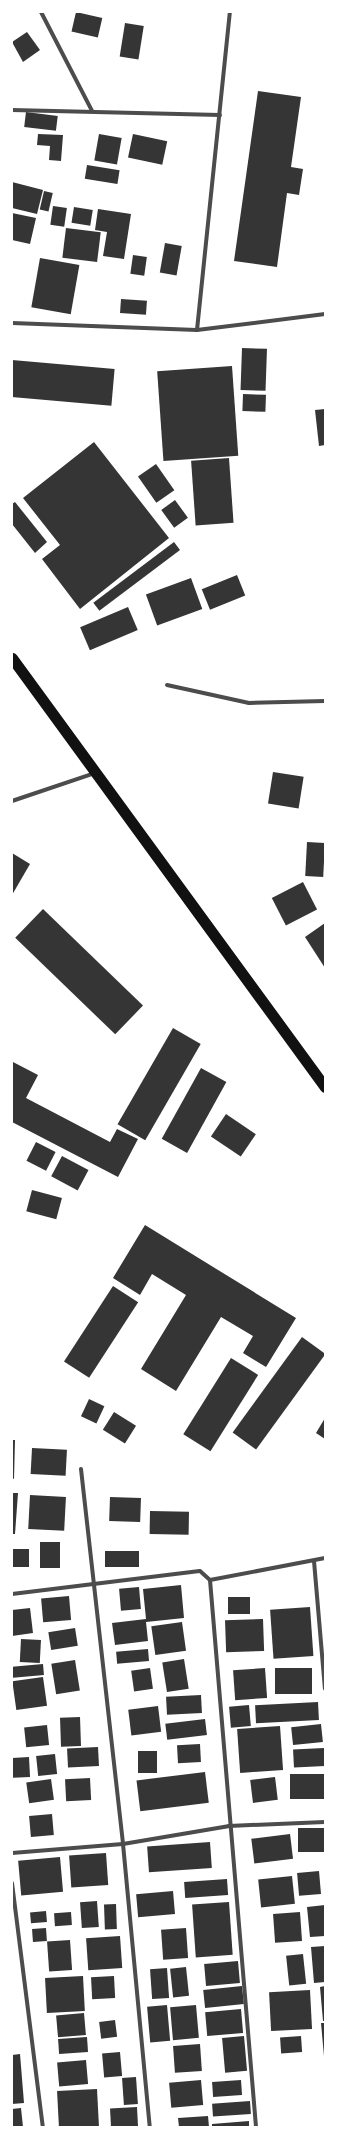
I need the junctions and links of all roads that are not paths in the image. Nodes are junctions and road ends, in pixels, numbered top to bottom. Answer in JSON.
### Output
{"nodes":[{"id":1,"x":41,"y":12,"type":"edge"},
{"id":2,"x":230,"y":12,"type":"edge"},
{"id":3,"x":12,"y":110,"type":"edge"},
{"id":4,"x":92,"y":111,"type":"junction"},
{"id":5,"x":220,"y":115,"type":"junction"},
{"id":6,"x":325,"y":314,"type":"edge"},
{"id":7,"x":12,"y":323,"type":"edge"},
{"id":8,"x":197,"y":330,"type":"junction"},
{"id":9,"x":12,"y":658,"type":"edge"},
{"id":10,"x":168,"y":684,"type":"dead end"},
{"id":11,"x":325,"y":701,"type":"edge"},
{"id":12,"x":97,"y":772,"type":"junction"},
{"id":13,"x":12,"y":801,"type":"edge"},
{"id":14,"x":325,"y":1087,"type":"edge"},
{"id":15,"x":81,"y":1469,"type":"dead end"},
{"id":16,"x":325,"y":1558,"type":"edge"},
{"id":17,"x":314,"y":1561,"type":"junction"},
{"id":18,"x":210,"y":1580,"type":"junction"},
{"id":19,"x":92,"y":1584,"type":"junction"},
{"id":20,"x":12,"y":1594,"type":"edge"},
{"id":21,"x":325,"y":1689,"type":"edge"},
{"id":22,"x":325,"y":1822,"type":"edge"},
{"id":23,"x":229,"y":1826,"type":"junction"},
{"id":24,"x":123,"y":1844,"type":"junction"},
{"id":25,"x":12,"y":1853,"type":"edge"},
{"id":26,"x":12,"y":1883,"type":"edge"},
{"id":27,"x":43,"y":2127,"type":"edge"},
{"id":28,"x":150,"y":2127,"type":"edge"},
{"id":29,"x":256,"y":2127,"type":"edge"}],
"edges":[{"from":1,"to":4,"type":"street"},
{"from":2,"to":5,"type":"street"},
{"from":3,"to":4,"type":"street"},
{"from":4,"to":5,"type":"street"},
{"from":5,"to":8,"type":"street"},
{"from":6,"to":8,"type":"street"},
{"from":7,"to":8,"type":"street"},
{"from":9,"to":12,"type":"highway"},
{"from":10,"to":11,"type":"street"},
{"from":12,"to":13,"type":"street"},
{"from":12,"to":14,"type":"highway"},
{"from":15,"to":19,"type":"street"},
{"from":16,"to":17,"type":"street"},
{"from":17,"to":18,"type":"street"},
{"from":17,"to":21,"type":"street"},
{"from":18,"to":19,"type":"street"},
{"from":18,"to":23,"type":"street"},
{"from":19,"to":20,"type":"street"},
{"from":19,"to":24,"type":"street"},
{"from":22,"to":23,"type":"street"},
{"from":23,"to":24,"type":"street"},
{"from":23,"to":29,"type":"street"},
{"from":24,"to":25,"type":"street"},
{"from":24,"to":28,"type":"street"},
{"from":26,"to":27,"type":"street"}]}
